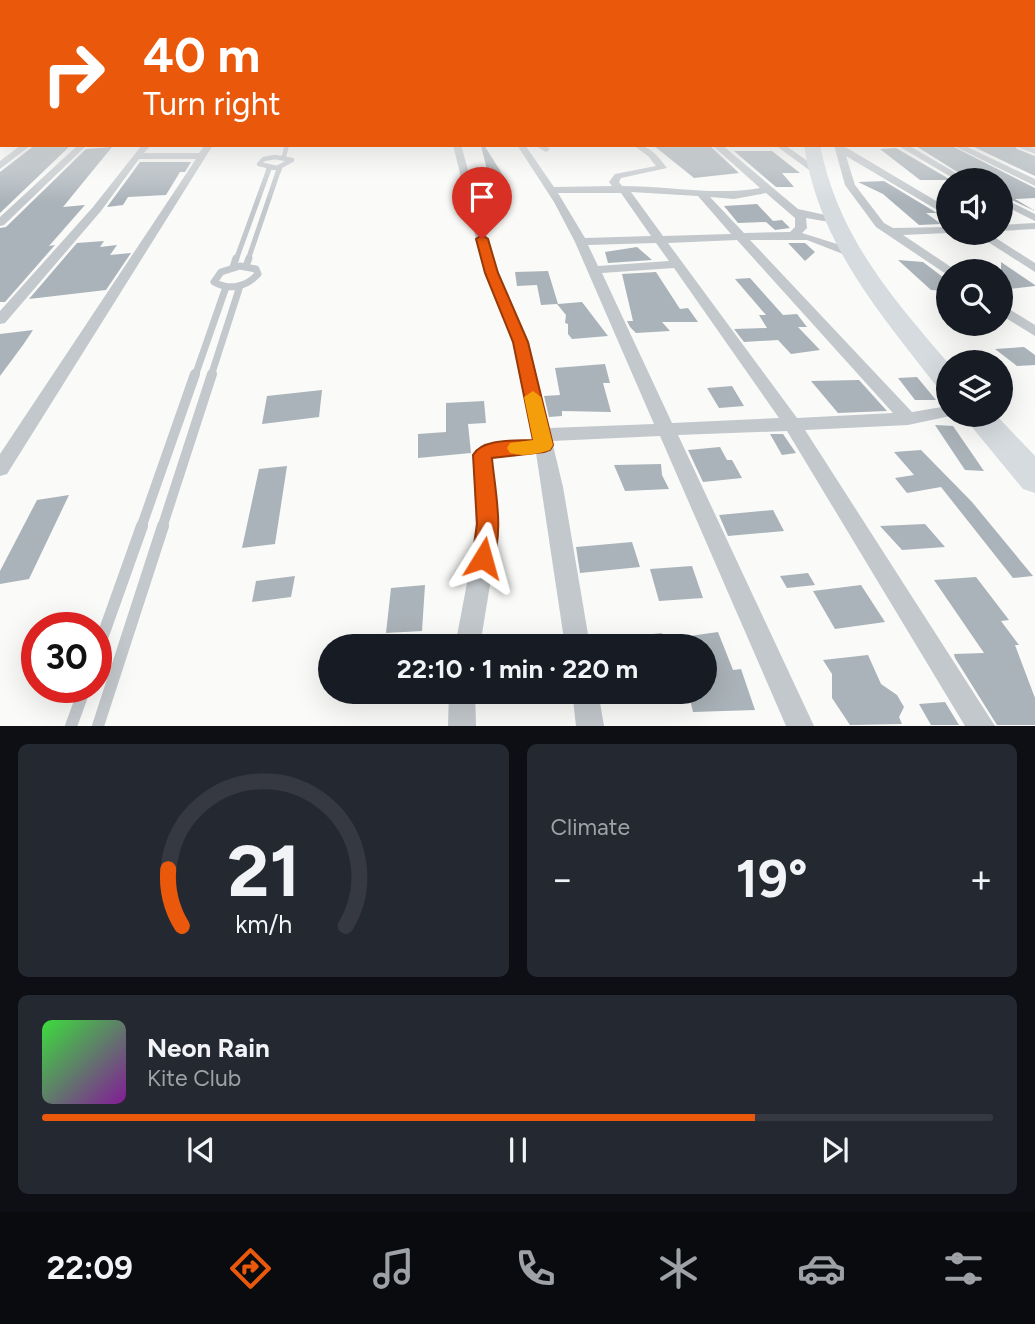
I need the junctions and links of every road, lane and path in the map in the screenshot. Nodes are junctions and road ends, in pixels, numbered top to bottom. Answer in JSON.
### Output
{"nodes":[{"id":1,"x":24,"y":147,"type":"edge"},
{"id":2,"x":81,"y":147,"type":"edge"},
{"id":3,"x":145,"y":147,"type":"edge"},
{"id":4,"x":277,"y":147,"type":"edge"},
{"id":5,"x":286,"y":147,"type":"edge"},
{"id":6,"x":458,"y":147,"type":"edge"},
{"id":7,"x":522,"y":147,"type":"edge"},
{"id":8,"x":641,"y":147,"type":"edge"},
{"id":9,"x":718,"y":147,"type":"edge"},
{"id":10,"x":782,"y":147,"type":"edge"},
{"id":11,"x":812,"y":147,"type":"edge"},
{"id":12,"x":833,"y":147,"type":"edge"},
{"id":13,"x":833,"y":147,"type":"edge"},
{"id":14,"x":835,"y":147,"type":"edge"},
{"id":15,"x":905,"y":147,"type":"edge"},
{"id":16,"x":961,"y":147,"type":"edge"},
{"id":17,"x":205,"y":150,"type":"edge"},
{"id":18,"x":136,"y":156,"type":"junction"},
{"id":19,"x":284,"y":156,"type":"junction"},
{"id":20,"x":274,"y":157,"type":"junction"},
{"id":21,"x":0,"y":166,"type":"edge"},
{"id":22,"x":280,"y":167,"type":"junction"},
{"id":23,"x":269,"y":168,"type":"junction"},
{"id":24,"x":942,"y":168,"type":"edge"},
{"id":25,"x":814,"y":170,"type":"junction"},
{"id":26,"x":1035,"y":183,"type":"edge"},
{"id":27,"x":551,"y":190,"type":"junction"},
{"id":28,"x":622,"y":190,"type":"junction"},
{"id":29,"x":767,"y":190,"type":"junction"},
{"id":30,"x":702,"y":195,"type":"junction"},
{"id":31,"x":936,"y":205,"type":"edge"},
{"id":32,"x":1013,"y":206,"type":"edge"},
{"id":33,"x":794,"y":212,"type":"junction"},
{"id":34,"x":1035,"y":218,"type":"edge"},
{"id":35,"x":835,"y":220,"type":"junction"},
{"id":36,"x":0,"y":223,"type":"edge"},
{"id":37,"x":1035,"y":226,"type":"edge"},
{"id":38,"x":1013,"y":227,"type":"edge"},
{"id":39,"x":936,"y":230,"type":"edge"},
{"id":40,"x":889,"y":232,"type":"junction"},
{"id":41,"x":793,"y":235,"type":"junction"},
{"id":42,"x":739,"y":237,"type":"junction"},
{"id":43,"x":660,"y":239,"type":"junction"},
{"id":44,"x":581,"y":242,"type":"junction"},
{"id":45,"x":999,"y":245,"type":"edge"},
{"id":46,"x":852,"y":253,"type":"junction"},
{"id":47,"x":936,"y":262,"type":"edge"},
{"id":48,"x":677,"y":264,"type":"junction"},
{"id":49,"x":246,"y":266,"type":"junction"},
{"id":50,"x":233,"y":267,"type":"junction"},
{"id":51,"x":1035,"y":268,"type":"edge"},
{"id":52,"x":592,"y":270,"type":"junction"},
{"id":53,"x":240,"y":286,"type":"junction"},
{"id":54,"x":226,"y":287,"type":"junction"},
{"id":55,"x":1013,"y":316,"type":"edge"},
{"id":56,"x":0,"y":320,"type":"edge"},
{"id":57,"x":1035,"y":332,"type":"edge"},
{"id":58,"x":942,"y":350,"type":"edge"},
{"id":59,"x":936,"y":366,"type":"edge"},
{"id":60,"x":936,"y":414,"type":"edge"},
{"id":61,"x":908,"y":419,"type":"junction"},
{"id":62,"x":793,"y":425,"type":"junction"},
{"id":63,"x":989,"y":427,"type":"edge"},
{"id":64,"x":1011,"y":427,"type":"edge"},
{"id":65,"x":667,"y":428,"type":"junction"},
{"id":66,"x":543,"y":440,"type":"junction"},
{"id":67,"x":1035,"y":452,"type":"edge"},
{"id":68,"x":0,"y":469,"type":"edge"},
{"id":69,"x":1035,"y":479,"type":"edge"},
{"id":70,"x":111,"y":612,"type":"edge"},
{"id":71,"x":469,"y":634,"type":"edge"},
{"id":72,"x":576,"y":634,"type":"edge"},
{"id":73,"x":79,"y":703,"type":"edge"},
{"id":74,"x":462,"y":704,"type":"edge"},
{"id":75,"x":587,"y":704,"type":"edge"},
{"id":76,"x":71,"y":726,"type":"edge"},
{"id":77,"x":98,"y":726,"type":"edge"},
{"id":78,"x":462,"y":726,"type":"edge"},
{"id":79,"x":590,"y":726,"type":"edge"},
{"id":80,"x":800,"y":726,"type":"edge"},
{"id":81,"x":981,"y":726,"type":"edge"}],
"edges":[{"from":1,"to":21,"type":"street"},
{"from":2,"to":36,"type":"street"},
{"from":3,"to":18,"type":"street"},
{"from":4,"to":20,"type":"lane"},
{"from":5,"to":19,"type":"lane"},
{"from":6,"to":66,"type":"street"},
{"from":7,"to":27,"type":"street"},
{"from":8,"to":28,"type":"street"},
{"from":9,"to":29,"type":"street"},
{"from":10,"to":25,"type":"street"},
{"from":11,"to":25,"type":"highway"},
{"from":12,"to":40,"type":"street"},
{"from":13,"to":58,"type":"highway"},
{"from":14,"to":31,"type":"street"},
{"from":15,"to":24,"type":"street"},
{"from":16,"to":26,"type":"street"},
{"from":17,"to":18,"type":"street"},
{"from":17,"to":68,"type":"street"},
{"from":18,"to":56,"type":"street"},
{"from":19,"to":20,"type":"lane"},
{"from":19,"to":22,"type":"lane"},
{"from":20,"to":23,"type":"lane"},
{"from":22,"to":23,"type":"lane"},
{"from":22,"to":49,"type":"lane"},
{"from":23,"to":50,"type":"lane"},
{"from":25,"to":35,"type":"highway"},
{"from":27,"to":28,"type":"street"},
{"from":27,"to":44,"type":"street"},
{"from":28,"to":30,"type":"street"},
{"from":28,"to":43,"type":"street"},
{"from":29,"to":30,"type":"street"},
{"from":29,"to":33,"type":"street"},
{"from":30,"to":42,"type":"street"},
{"from":32,"to":34,"type":"street"},
{"from":33,"to":35,"type":"street"},
{"from":33,"to":41,"type":"street"},
{"from":35,"to":46,"type":"highway"},
{"from":37,"to":38,"type":"street"},
{"from":39,"to":40,"type":"street"},
{"from":40,"to":47,"type":"street"},
{"from":41,"to":42,"type":"street"},
{"from":41,"to":46,"type":"street"},
{"from":42,"to":43,"type":"street"},
{"from":42,"to":61,"type":"street"},
{"from":43,"to":44,"type":"street"},
{"from":43,"to":48,"type":"street"},
{"from":44,"to":52,"type":"street"},
{"from":45,"to":51,"type":"street"},
{"from":46,"to":59,"type":"highway"},
{"from":48,"to":52,"type":"street"},
{"from":48,"to":62,"type":"street"},
{"from":49,"to":50,"type":"lane"},
{"from":49,"to":53,"type":"lane"},
{"from":50,"to":54,"type":"lane"},
{"from":52,"to":65,"type":"street"},
{"from":53,"to":54,"type":"lane"},
{"from":53,"to":77,"type":"lane"},
{"from":54,"to":70,"type":"lane"},
{"from":55,"to":57,"type":"street"},
{"from":60,"to":61,"type":"street"},
{"from":61,"to":62,"type":"street"},
{"from":62,"to":65,"type":"street"},
{"from":62,"to":81,"type":"street"},
{"from":63,"to":69,"type":"highway"},
{"from":64,"to":67,"type":"highway"},
{"from":65,"to":66,"type":"street"},
{"from":65,"to":80,"type":"street"},
{"from":66,"to":71,"type":"street"},
{"from":66,"to":72,"type":"street"},
{"from":73,"to":76,"type":"lane"},
{"from":74,"to":78,"type":"street"},
{"from":75,"to":79,"type":"street"}]}
